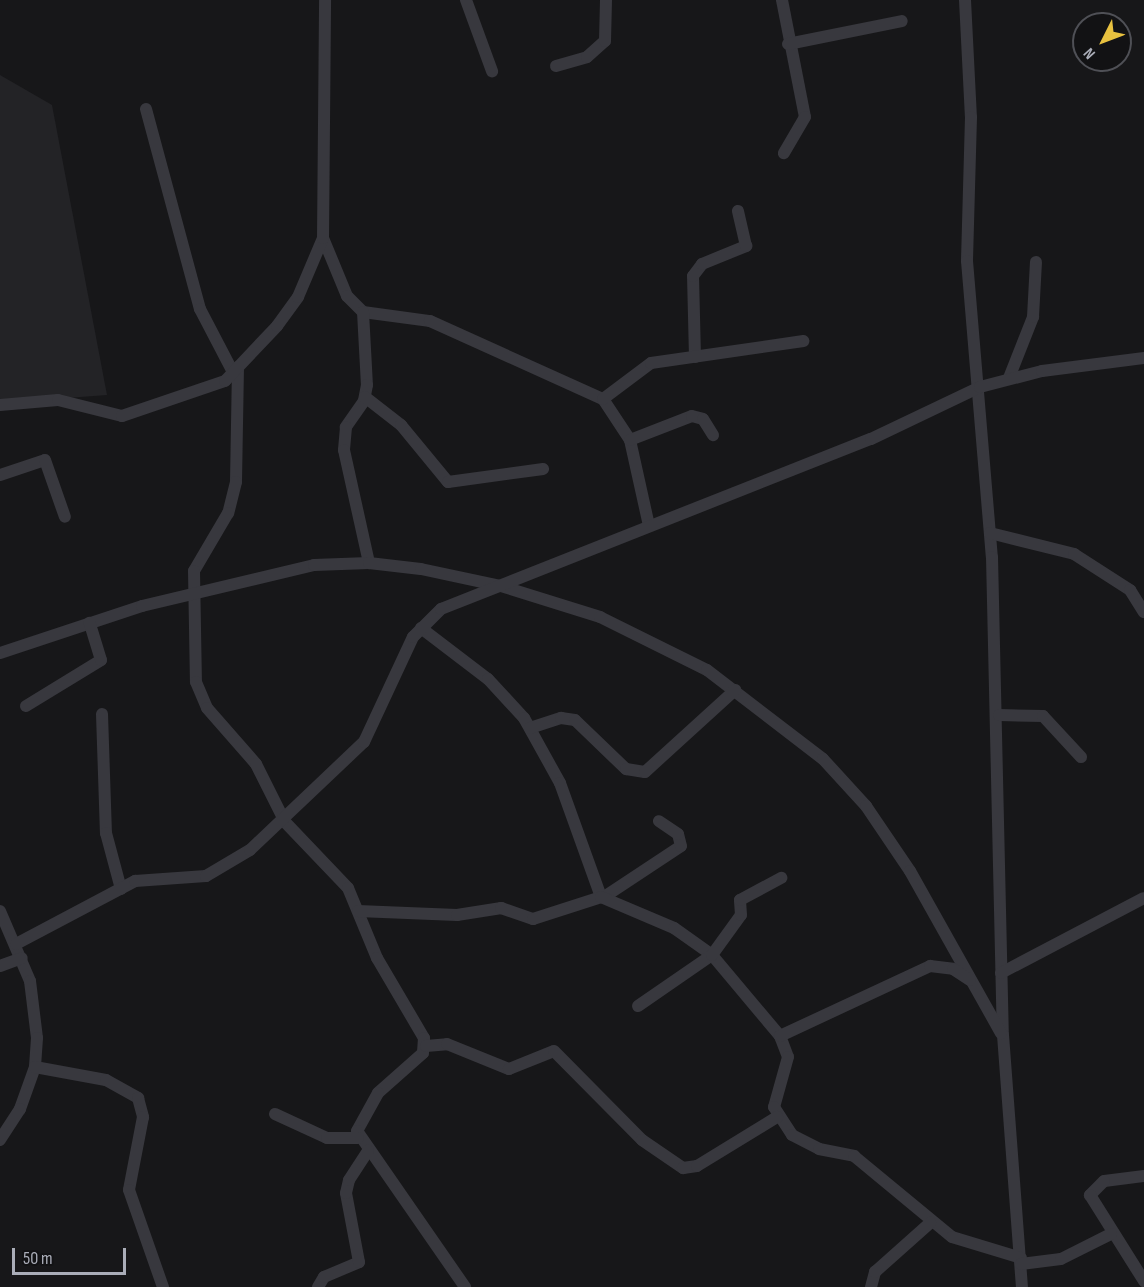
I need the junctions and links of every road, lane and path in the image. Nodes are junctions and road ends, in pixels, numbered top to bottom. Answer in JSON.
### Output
{"nodes":[{"id":1,"x":325,"y":0,"type":"edge"},
{"id":2,"x":466,"y":0,"type":"edge"},
{"id":3,"x":606,"y":0,"type":"edge"},
{"id":4,"x":782,"y":0,"type":"edge"},
{"id":5,"x":965,"y":0,"type":"edge"},
{"id":6,"x":902,"y":21,"type":"dead end"},
{"id":7,"x":788,"y":44,"type":"junction"},
{"id":8,"x":556,"y":66,"type":"dead end"},
{"id":9,"x":492,"y":71,"type":"dead end"},
{"id":10,"x":146,"y":109,"type":"dead end"},
{"id":11,"x":784,"y":153,"type":"dead end"},
{"id":12,"x":738,"y":211,"type":"dead end"},
{"id":13,"x":323,"y":238,"type":"junction"},
{"id":14,"x":1036,"y":262,"type":"dead end"},
{"id":15,"x":363,"y":312,"type":"junction"},
{"id":16,"x":803,"y":341,"type":"dead end"},
{"id":17,"x":695,"y":357,"type":"junction"},
{"id":18,"x":1144,"y":358,"type":"edge"},
{"id":19,"x":236,"y":369,"type":"junction"},
{"id":20,"x":1009,"y":378,"type":"junction"},
{"id":21,"x":980,"y":387,"type":"junction"},
{"id":22,"x":365,"y":397,"type":"junction"},
{"id":23,"x":603,"y":399,"type":"junction"},
{"id":24,"x":0,"y":405,"type":"edge"},
{"id":25,"x":713,"y":435,"type":"dead end"},
{"id":26,"x":630,"y":440,"type":"junction"},
{"id":27,"x":543,"y":469,"type":"dead end"},
{"id":28,"x":0,"y":475,"type":"edge"},
{"id":29,"x":65,"y":517,"type":"dead end"},
{"id":30,"x":649,"y":525,"type":"junction"},
{"id":31,"x":990,"y":533,"type":"junction"},
{"id":32,"x":369,"y":563,"type":"junction"},
{"id":33,"x":501,"y":586,"type":"junction"},
{"id":34,"x":1144,"y":587,"type":"edge"},
{"id":35,"x":1130,"y":590,"type":"junction"},
{"id":36,"x":194,"y":593,"type":"junction"},
{"id":37,"x":1144,"y":612,"type":"edge"},
{"id":38,"x":90,"y":622,"type":"junction"},
{"id":39,"x":421,"y":628,"type":"junction"},
{"id":40,"x":0,"y":653,"type":"edge"},
{"id":41,"x":735,"y":690,"type":"junction"},
{"id":42,"x":26,"y":706,"type":"dead end"},
{"id":43,"x":102,"y":714,"type":"dead end"},
{"id":44,"x":999,"y":715,"type":"junction"},
{"id":45,"x":530,"y":728,"type":"junction"},
{"id":46,"x":1081,"y":757,"type":"dead end"},
{"id":47,"x":659,"y":821,"type":"dead end"},
{"id":48,"x":285,"y":822,"type":"junction"},
{"id":49,"x":781,"y":878,"type":"dead end"},
{"id":50,"x":121,"y":889,"type":"junction"},
{"id":51,"x":603,"y":897,"type":"junction"},
{"id":52,"x":1144,"y":898,"type":"edge"},
{"id":53,"x":0,"y":911,"type":"edge"},
{"id":54,"x":358,"y":911,"type":"junction"},
{"id":55,"x":16,"y":944,"type":"junction"},
{"id":56,"x":712,"y":955,"type":"junction"},
{"id":57,"x":22,"y":958,"type":"junction"},
{"id":58,"x":0,"y":966,"type":"edge"},
{"id":59,"x":1001,"y":973,"type":"junction"},
{"id":60,"x":971,"y":980,"type":"junction"},
{"id":61,"x":638,"y":1006,"type":"dead end"},
{"id":62,"x":1002,"y":1035,"type":"junction"},
{"id":63,"x":780,"y":1036,"type":"junction"},
{"id":64,"x":426,"y":1046,"type":"junction"},
{"id":65,"x":35,"y":1067,"type":"junction"},
{"id":66,"x":275,"y":1114,"type":"dead end"},
{"id":67,"x":777,"y":1117,"type":"junction"},
{"id":68,"x":358,"y":1138,"type":"junction"},
{"id":69,"x":0,"y":1140,"type":"edge"},
{"id":70,"x":368,"y":1151,"type":"junction"},
{"id":71,"x":1144,"y":1176,"type":"edge"},
{"id":72,"x":930,"y":1223,"type":"junction"},
{"id":73,"x":1111,"y":1234,"type":"junction"},
{"id":74,"x":1021,"y":1261,"type":"junction"},
{"id":75,"x":1144,"y":1281,"type":"edge"},
{"id":76,"x":163,"y":1287,"type":"edge"},
{"id":77,"x":318,"y":1287,"type":"edge"},
{"id":78,"x":465,"y":1287,"type":"edge"},
{"id":79,"x":871,"y":1287,"type":"edge"},
{"id":80,"x":1022,"y":1287,"type":"edge"}],
"edges":[{"from":1,"to":13,"type":"street"},
{"from":2,"to":9,"type":"street"},
{"from":3,"to":8,"type":"street"},
{"from":4,"to":7,"type":"street"},
{"from":5,"to":21,"type":"street"},
{"from":6,"to":7,"type":"street"},
{"from":7,"to":11,"type":"street"},
{"from":10,"to":19,"type":"street"},
{"from":12,"to":17,"type":"street"},
{"from":13,"to":15,"type":"street"},
{"from":13,"to":19,"type":"street"},
{"from":14,"to":20,"type":"street"},
{"from":15,"to":22,"type":"street"},
{"from":15,"to":23,"type":"street"},
{"from":16,"to":17,"type":"street"},
{"from":17,"to":23,"type":"street"},
{"from":18,"to":20,"type":"street"},
{"from":19,"to":24,"type":"street"},
{"from":19,"to":36,"type":"street"},
{"from":20,"to":21,"type":"street"},
{"from":21,"to":30,"type":"street"},
{"from":21,"to":31,"type":"street"},
{"from":22,"to":27,"type":"street"},
{"from":22,"to":32,"type":"street"},
{"from":23,"to":26,"type":"street"},
{"from":25,"to":26,"type":"street"},
{"from":26,"to":30,"type":"street"},
{"from":28,"to":29,"type":"street"},
{"from":30,"to":33,"type":"street"},
{"from":31,"to":35,"type":"street"},
{"from":31,"to":44,"type":"street"},
{"from":32,"to":33,"type":"street"},
{"from":32,"to":36,"type":"street"},
{"from":33,"to":39,"type":"street"},
{"from":33,"to":41,"type":"street"},
{"from":34,"to":35,"type":"street"},
{"from":35,"to":37,"type":"street"},
{"from":36,"to":38,"type":"street"},
{"from":36,"to":48,"type":"street"},
{"from":38,"to":40,"type":"street"},
{"from":38,"to":42,"type":"street"},
{"from":39,"to":45,"type":"street"},
{"from":39,"to":48,"type":"street"},
{"from":41,"to":45,"type":"street"},
{"from":41,"to":60,"type":"street"},
{"from":43,"to":50,"type":"street"},
{"from":44,"to":46,"type":"street"},
{"from":44,"to":59,"type":"street"},
{"from":45,"to":51,"type":"street"},
{"from":47,"to":51,"type":"street"},
{"from":48,"to":50,"type":"street"},
{"from":48,"to":54,"type":"street"},
{"from":49,"to":56,"type":"street"},
{"from":50,"to":55,"type":"street"},
{"from":51,"to":54,"type":"street"},
{"from":51,"to":56,"type":"street"},
{"from":52,"to":59,"type":"street"},
{"from":53,"to":55,"type":"street"},
{"from":54,"to":64,"type":"street"},
{"from":55,"to":57,"type":"street"},
{"from":56,"to":61,"type":"street"},
{"from":56,"to":63,"type":"street"},
{"from":57,"to":58,"type":"street"},
{"from":57,"to":65,"type":"street"},
{"from":59,"to":62,"type":"street"},
{"from":60,"to":62,"type":"street"},
{"from":60,"to":63,"type":"street"},
{"from":62,"to":74,"type":"street"},
{"from":63,"to":67,"type":"street"},
{"from":64,"to":67,"type":"street"},
{"from":64,"to":68,"type":"street"},
{"from":65,"to":69,"type":"street"},
{"from":65,"to":76,"type":"street"},
{"from":66,"to":68,"type":"street"},
{"from":67,"to":72,"type":"street"},
{"from":68,"to":70,"type":"street"},
{"from":70,"to":77,"type":"street"},
{"from":70,"to":78,"type":"street"},
{"from":71,"to":73,"type":"street"},
{"from":72,"to":74,"type":"street"},
{"from":72,"to":79,"type":"street"},
{"from":73,"to":74,"type":"street"},
{"from":73,"to":75,"type":"street"},
{"from":74,"to":80,"type":"street"}]}
